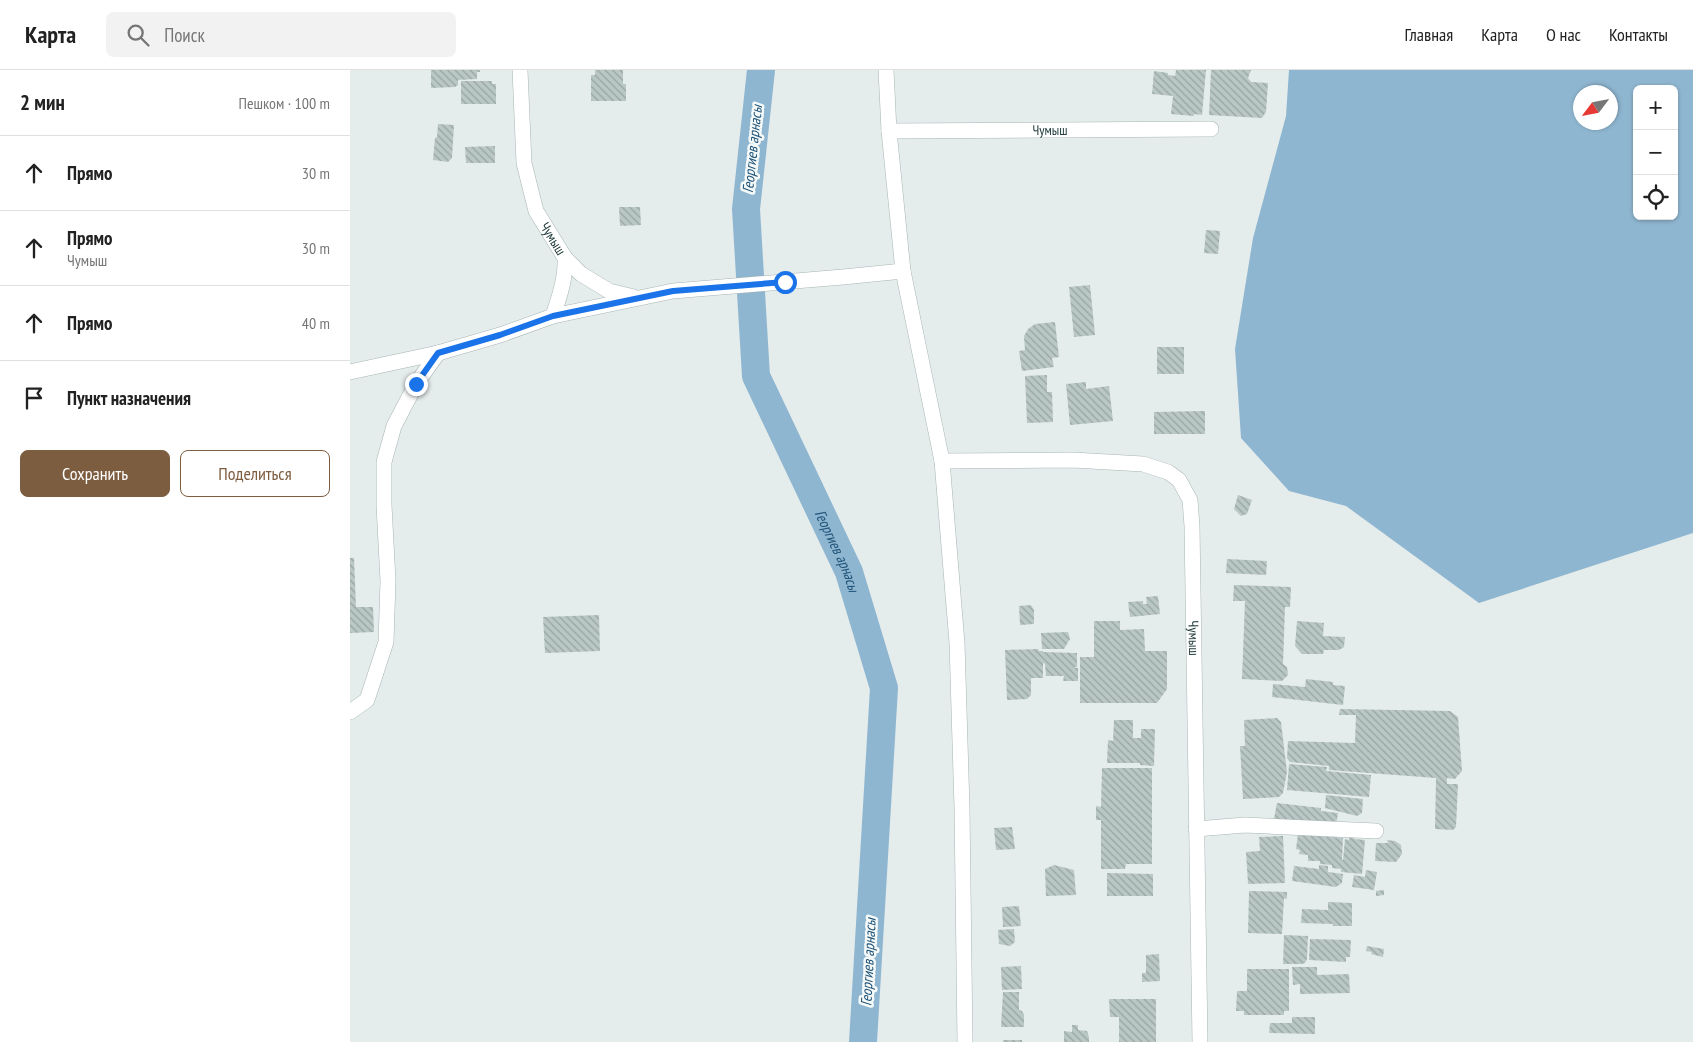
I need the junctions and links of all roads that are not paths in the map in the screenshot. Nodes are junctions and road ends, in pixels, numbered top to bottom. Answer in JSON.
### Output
{"nodes":[{"id":1,"x":520,"y":70,"type":"edge"},
{"id":2,"x":886,"y":70,"type":"edge"},
{"id":3,"x":1211,"y":129,"type":"dead end"},
{"id":4,"x":889,"y":131,"type":"junction"},
{"id":5,"x":565,"y":258,"type":"junction"},
{"id":6,"x":903,"y":271,"type":"junction"},
{"id":7,"x":638,"y":298,"type":"junction"},
{"id":8,"x":553,"y":316,"type":"junction"},
{"id":9,"x":438,"y":353,"type":"junction"},
{"id":10,"x":350,"y":372,"type":"edge"},
{"id":11,"x":942,"y":461,"type":"junction"},
{"id":12,"x":350,"y":712,"type":"edge"},
{"id":13,"x":1196,"y":829,"type":"junction"},
{"id":14,"x":1376,"y":831,"type":"dead end"},
{"id":15,"x":965,"y":1042,"type":"edge"},
{"id":16,"x":1200,"y":1042,"type":"edge"}],
"edges":[{"from":1,"to":5,"type":"street","name":"Чумыш"},
{"from":2,"to":4,"type":"street"},
{"from":3,"to":4,"type":"street","name":"Чумыш"},
{"from":4,"to":6,"type":"street"},
{"from":5,"to":7,"type":"street"},
{"from":5,"to":8,"type":"street","name":"Чумыш"},
{"from":6,"to":7,"type":"street"},
{"from":6,"to":11,"type":"street"},
{"from":7,"to":8,"type":"street"},
{"from":8,"to":9,"type":"street"},
{"from":9,"to":10,"type":"street"},
{"from":9,"to":12,"type":"street"},
{"from":11,"to":13,"type":"street","name":"Чумыш"},
{"from":11,"to":15,"type":"street"},
{"from":13,"to":14,"type":"street"},
{"from":13,"to":16,"type":"street","name":"Чумыш"}]}
